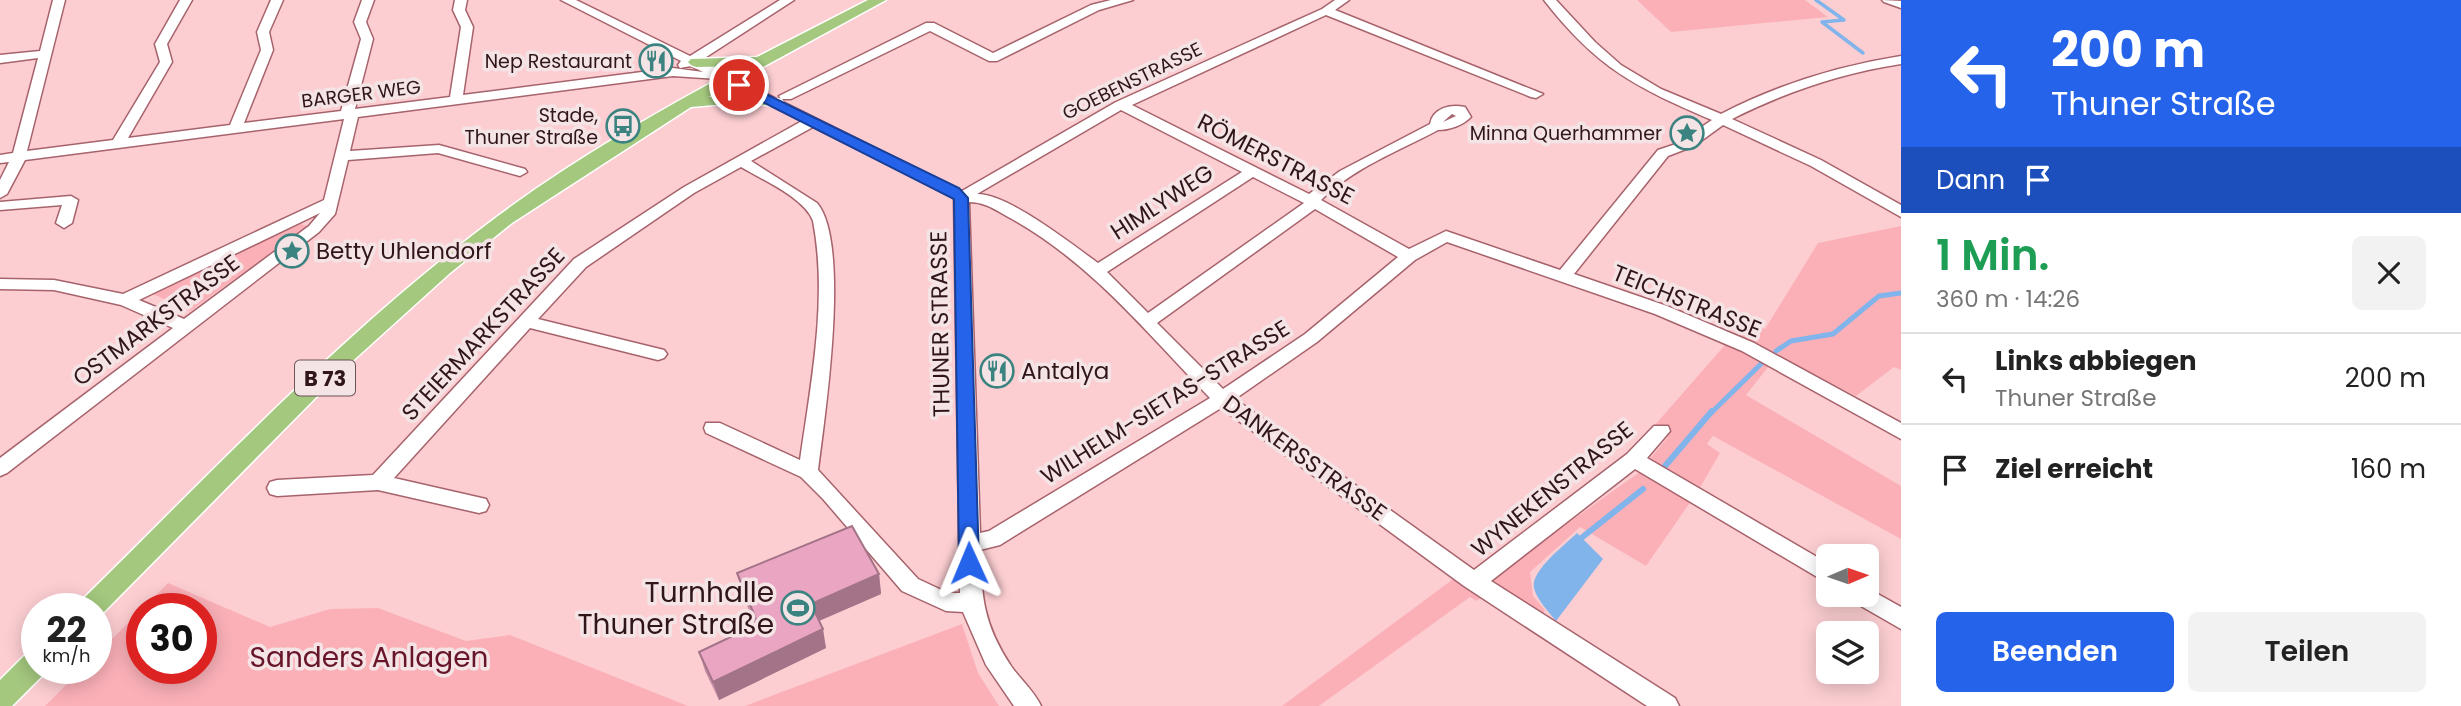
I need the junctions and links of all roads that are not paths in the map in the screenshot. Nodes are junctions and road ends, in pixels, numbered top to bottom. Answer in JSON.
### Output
{"nodes":[{"id":1,"x":59,"y":0,"type":"edge"},
{"id":2,"x":186,"y":0,"type":"edge"},
{"id":3,"x":277,"y":0,"type":"edge"},
{"id":4,"x":368,"y":0,"type":"edge"},
{"id":5,"x":461,"y":0,"type":"edge"},
{"id":6,"x":567,"y":0,"type":"edge"},
{"id":7,"x":879,"y":0,"type":"edge"},
{"id":8,"x":1127,"y":0,"type":"edge"},
{"id":9,"x":1343,"y":0,"type":"edge"},
{"id":10,"x":1550,"y":0,"type":"edge"},
{"id":11,"x":1888,"y":0,"type":"edge"},
{"id":12,"x":781,"y":1,"type":"edge"},
{"id":13,"x":1901,"y":5,"type":"edge"},
{"id":14,"x":1326,"y":11,"type":"junction"},
{"id":15,"x":44,"y":54,"type":"junction"},
{"id":16,"x":0,"y":59,"type":"edge"},
{"id":17,"x":763,"y":60,"type":"junction"},
{"id":18,"x":694,"y":61,"type":"junction"},
{"id":19,"x":1901,"y":61,"type":"edge"},
{"id":20,"x":673,"y":72,"type":"junction"},
{"id":21,"x":726,"y":79,"type":"junction"},
{"id":22,"x":1536,"y":93,"type":"dead end"},
{"id":23,"x":781,"y":99,"type":"junction"},
{"id":24,"x":456,"y":101,"type":"junction"},
{"id":25,"x":1121,"y":104,"type":"junction"},
{"id":26,"x":674,"y":110,"type":"junction"},
{"id":27,"x":352,"y":114,"type":"junction"},
{"id":28,"x":1722,"y":119,"type":"junction"},
{"id":29,"x":813,"y":121,"type":"junction"},
{"id":30,"x":1436,"y":126,"type":"dead end"},
{"id":31,"x":235,"y":129,"type":"junction"},
{"id":32,"x":118,"y":144,"type":"junction"},
{"id":33,"x":19,"y":156,"type":"junction"},
{"id":34,"x":342,"y":156,"type":"junction"},
{"id":35,"x":0,"y":159,"type":"edge"},
{"id":36,"x":741,"y":161,"type":"junction"},
{"id":37,"x":520,"y":172,"type":"dead end"},
{"id":38,"x":1252,"y":172,"type":"junction"},
{"id":39,"x":0,"y":194,"type":"edge"},
{"id":40,"x":961,"y":198,"type":"junction"},
{"id":41,"x":1311,"y":201,"type":"junction"},
{"id":42,"x":331,"y":202,"type":"junction"},
{"id":43,"x":0,"y":206,"type":"edge"},
{"id":44,"x":1901,"y":212,"type":"edge"},
{"id":45,"x":64,"y":223,"type":"dead end"},
{"id":46,"x":1446,"y":236,"type":"joint"},
{"id":47,"x":1409,"y":256,"type":"junction"},
{"id":48,"x":1097,"y":271,"type":"junction"},
{"id":49,"x":1563,"y":277,"type":"junction"},
{"id":50,"x":0,"y":284,"type":"edge"},
{"id":51,"x":125,"y":300,"type":"junction"},
{"id":52,"x":1148,"y":321,"type":"junction"},
{"id":53,"x":528,"y":322,"type":"junction"},
{"id":54,"x":184,"y":326,"type":"junction"},
{"id":55,"x":659,"y":354,"type":"dead end"},
{"id":56,"x":1222,"y":399,"type":"junction"},
{"id":57,"x":713,"y":428,"type":"dead end"},
{"id":58,"x":1661,"y":431,"type":"dead end"},
{"id":59,"x":1901,"y":432,"type":"edge"},
{"id":60,"x":1634,"y":458,"type":"junction"},
{"id":61,"x":0,"y":468,"type":"edge"},
{"id":62,"x":808,"y":472,"type":"junction"},
{"id":63,"x":378,"y":482,"type":"junction"},
{"id":64,"x":277,"y":488,"type":"dead end"},
{"id":65,"x":479,"y":505,"type":"dead end"},
{"id":66,"x":969,"y":543,"type":"junction"},
{"id":67,"x":1816,"y":567,"type":"edge"},
{"id":68,"x":1472,"y":580,"type":"junction"},
{"id":69,"x":106,"y":593,"type":"edge"},
{"id":70,"x":971,"y":603,"type":"junction"},
{"id":71,"x":1880,"y":606,"type":"edge"},
{"id":72,"x":1901,"y":619,"type":"edge"},
{"id":73,"x":21,"y":678,"type":"edge"},
{"id":74,"x":0,"y":699,"type":"edge"},
{"id":75,"x":1028,"y":706,"type":"edge"},
{"id":76,"x":1667,"y":706,"type":"edge"}],
"edges":[{"from":1,"to":15,"type":"street"},
{"from":2,"to":32,"type":"street"},
{"from":3,"to":31,"type":"street"},
{"from":4,"to":27,"type":"street","name":"OSTMARKSTRASSE"},
{"from":5,"to":24,"type":"street"},
{"from":6,"to":18,"type":"street","name":"THUNER STRASSE"},
{"from":7,"to":17,"type":"main road","number":"B 73"},
{"from":8,"to":23,"type":"street"},
{"from":9,"to":14,"type":"street","name":"GOEBENSTRASSE"},
{"from":10,"to":28,"type":"street"},
{"from":11,"to":13,"type":"street"},
{"from":12,"to":18,"type":"street"},
{"from":14,"to":22,"type":"street"},
{"from":14,"to":25,"type":"street","name":"GOEBENSTRASSE"},
{"from":15,"to":16,"type":"street"},
{"from":15,"to":33,"type":"street"},
{"from":17,"to":18,"type":"main road"},
{"from":17,"to":21,"type":"main road","number":"B 73"},
{"from":18,"to":20,"type":"street"},
{"from":18,"to":21,"type":"street","name":"THUNER STRASSE"},
{"from":19,"to":28,"type":"street"},
{"from":20,"to":21,"type":"street","name":"BARGER WEG"},
{"from":20,"to":24,"type":"street","name":"BARGER WEG"},
{"from":21,"to":23,"type":"street","name":"THUNER STRASSE"},
{"from":21,"to":26,"type":"main road","number":"B 73"},
{"from":23,"to":26,"type":"main road"},
{"from":23,"to":29,"type":"street","name":"THUNER STRASSE"},
{"from":24,"to":27,"type":"street","name":"BARGER WEG"},
{"from":25,"to":38,"type":"street","name":"RÖMERSTRASSE"},
{"from":25,"to":40,"type":"street","name":"GOEBENSTRASSE"},
{"from":26,"to":69,"type":"main road","number":"B 73"},
{"from":27,"to":31,"type":"street","name":"BARGER WEG"},
{"from":27,"to":34,"type":"street","name":"OSTMARKSTRASSE"},
{"from":28,"to":44,"type":"street"},
{"from":28,"to":49,"type":"street"},
{"from":29,"to":36,"type":"street","name":"STEIERMARKSTRASSE"},
{"from":29,"to":40,"type":"street","name":"THUNER STRASSE"},
{"from":30,"to":41,"type":"street"},
{"from":31,"to":32,"type":"street","name":"BARGER WEG"},
{"from":32,"to":33,"type":"street","name":"BARGER WEG"},
{"from":33,"to":35,"type":"street","name":"BARGER WEG"},
{"from":33,"to":39,"type":"street"},
{"from":34,"to":37,"type":"street"},
{"from":34,"to":42,"type":"street","name":"OSTMARKSTRASSE"},
{"from":36,"to":53,"type":"street","name":"STEIERMARKSTRASSE"},
{"from":36,"to":62,"type":"street"},
{"from":38,"to":41,"type":"street","name":"RÖMERSTRASSE"},
{"from":38,"to":48,"type":"street","name":"HIMLYWEG"},
{"from":40,"to":48,"type":"street","name":"DANKERSSTRASSE"},
{"from":40,"to":66,"type":"street","name":"THUNER STRASSE"},
{"from":41,"to":47,"type":"street","name":"RÖMERSTRASSE"},
{"from":41,"to":52,"type":"street"},
{"from":42,"to":51,"type":"street","name":"OSTMARKSTRASSE"},
{"from":42,"to":54,"type":"street","name":"OSTMARKSTRASSE"},
{"from":43,"to":45,"type":"street"},
{"from":46,"to":47,"type":"street","name":"WILHELM-SIETAS-STRASSE"},
{"from":46,"to":49,"type":"street","name":"TEICHSTRASSE"},
{"from":47,"to":56,"type":"street","name":"WILHELM-SIETAS-STRASSE"},
{"from":48,"to":52,"type":"street","name":"DANKERSSTRASSE"},
{"from":49,"to":59,"type":"street","name":"TEICHSTRASSE"},
{"from":50,"to":51,"type":"street"},
{"from":51,"to":54,"type":"street"},
{"from":52,"to":56,"type":"street","name":"DANKERSSTRASSE"},
{"from":53,"to":55,"type":"street"},
{"from":53,"to":63,"type":"street","name":"STEIERMARKSTRASSE"},
{"from":54,"to":61,"type":"street","name":"OSTMARKSTRASSE"},
{"from":56,"to":66,"type":"street","name":"WILHELM-SIETAS-STRASSE"},
{"from":56,"to":68,"type":"street","name":"DANKERSSTRASSE"},
{"from":57,"to":62,"type":"street"},
{"from":58,"to":60,"type":"street","name":"WYNEKENSTRASSE"},
{"from":60,"to":67,"type":"street"},
{"from":60,"to":68,"type":"street","name":"WYNEKENSTRASSE"},
{"from":62,"to":70,"type":"street"},
{"from":63,"to":64,"type":"street"},
{"from":63,"to":65,"type":"street"},
{"from":66,"to":70,"type":"street","name":"THUNER STRASSE"},
{"from":68,"to":76,"type":"street","name":"DANKERSSTRASSE"},
{"from":70,"to":75,"type":"street","name":"THUNER STRASSE"},
{"from":71,"to":72,"type":"street"},
{"from":73,"to":74,"type":"main road"}]}
